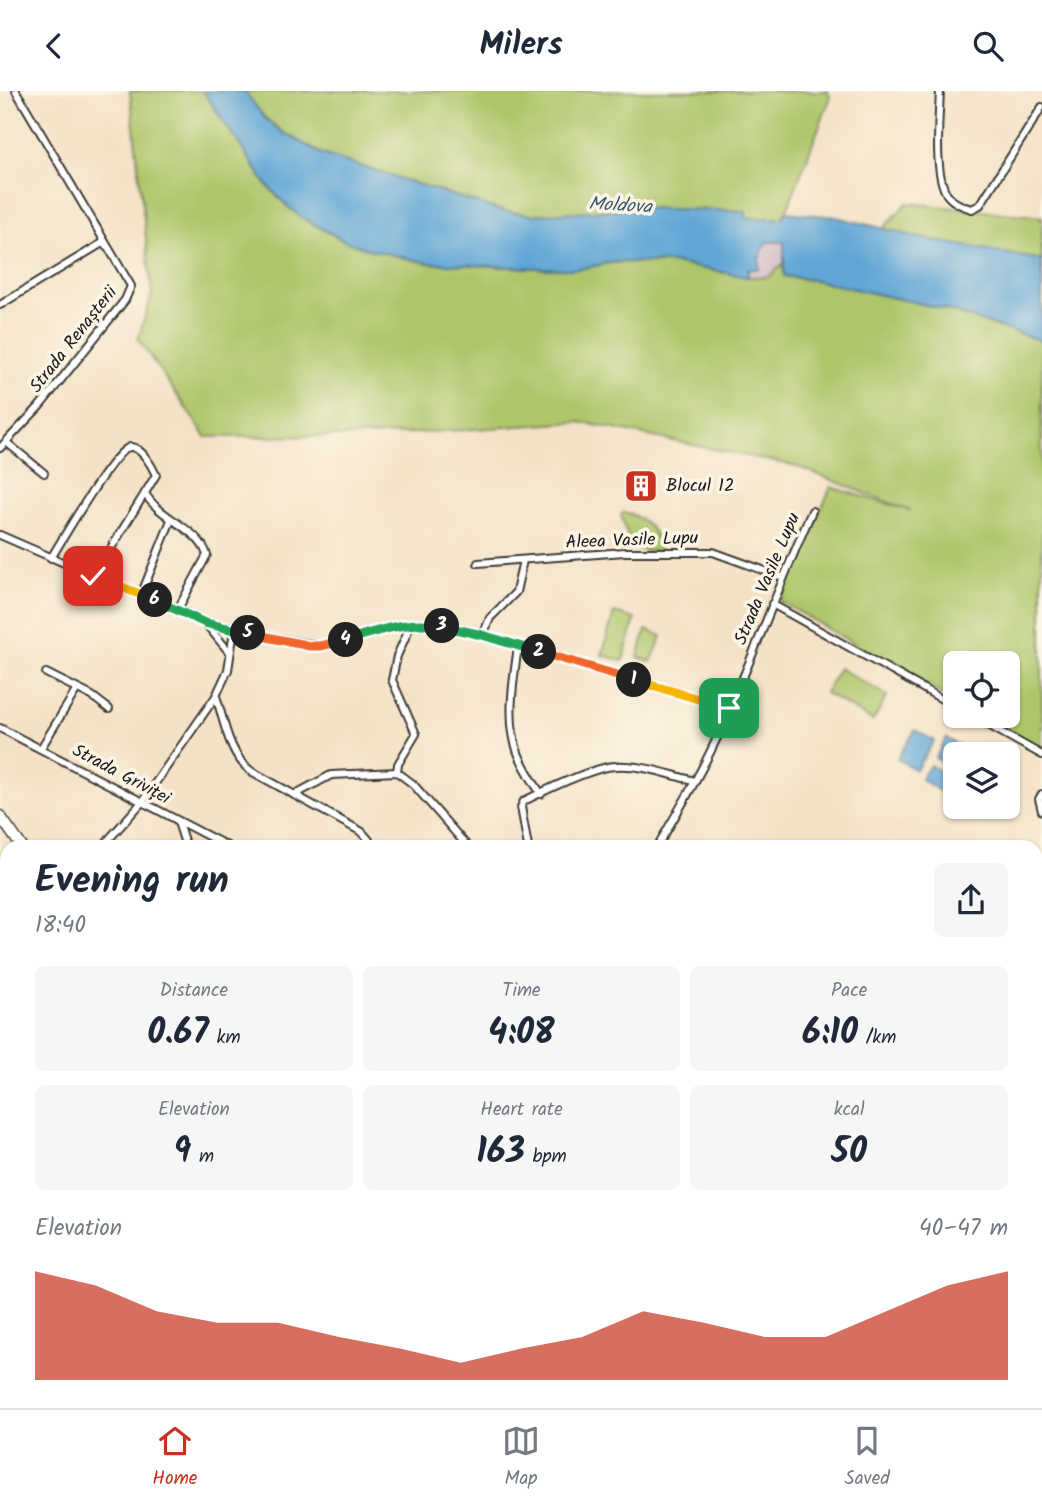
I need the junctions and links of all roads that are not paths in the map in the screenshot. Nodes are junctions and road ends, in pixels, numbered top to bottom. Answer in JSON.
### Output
{"nodes":[{"id":1,"x":16,"y":91,"type":"edge"},
{"id":2,"x":940,"y":91,"type":"edge"},
{"id":3,"x":1042,"y":107,"type":"edge"},
{"id":4,"x":103,"y":242,"type":"junction"},
{"id":5,"x":0,"y":305,"type":"edge"},
{"id":6,"x":6,"y":442,"type":"junction"},
{"id":7,"x":0,"y":448,"type":"edge"},
{"id":8,"x":44,"y":473,"type":"dead end"},
{"id":9,"x":145,"y":493,"type":"junction"},
{"id":10,"x":813,"y":511,"type":"dead end"},
{"id":11,"x":171,"y":520,"type":"junction"},
{"id":12,"x":0,"y":535,"type":"edge"},
{"id":13,"x":51,"y":558,"type":"junction"},
{"id":14,"x":523,"y":560,"type":"junction"},
{"id":15,"x":478,"y":563,"type":"dead end"},
{"id":16,"x":93,"y":576,"type":"junction"},
{"id":17,"x":782,"y":577,"type":"junction"},
{"id":18,"x":141,"y":595,"type":"junction"},
{"id":19,"x":772,"y":604,"type":"junction"},
{"id":20,"x":178,"y":609,"type":"junction"},
{"id":21,"x":205,"y":623,"type":"junction"},
{"id":22,"x":411,"y":624,"type":"junction"},
{"id":23,"x":234,"y":630,"type":"junction"},
{"id":24,"x":482,"y":635,"type":"junction"},
{"id":25,"x":518,"y":646,"type":"junction"},
{"id":26,"x":230,"y":653,"type":"junction"},
{"id":27,"x":46,"y":673,"type":"dead end"},
{"id":28,"x":77,"y":689,"type":"junction"},
{"id":29,"x":216,"y":696,"type":"junction"},
{"id":30,"x":943,"y":700,"type":"edge"},
{"id":31,"x":729,"y":708,"type":"junction"},
{"id":32,"x":109,"y":709,"type":"dead end"},
{"id":33,"x":0,"y":728,"type":"edge"},
{"id":34,"x":994,"y":728,"type":"edge"},
{"id":35,"x":41,"y":748,"type":"junction"},
{"id":36,"x":1042,"y":755,"type":"edge"},
{"id":37,"x":397,"y":772,"type":"junction"},
{"id":38,"x":695,"y":781,"type":"junction"},
{"id":39,"x":541,"y":794,"type":"junction"},
{"id":40,"x":1042,"y":794,"type":"edge"},
{"id":41,"x":294,"y":795,"type":"junction"},
{"id":42,"x":142,"y":802,"type":"junction"},
{"id":43,"x":1042,"y":811,"type":"edge"},
{"id":44,"x":0,"y":816,"type":"edge"},
{"id":45,"x":177,"y":822,"type":"junction"},
{"id":46,"x":17,"y":840,"type":"edge"},
{"id":47,"x":109,"y":840,"type":"edge"},
{"id":48,"x":183,"y":840,"type":"edge"},
{"id":49,"x":214,"y":840,"type":"edge"},
{"id":50,"x":369,"y":840,"type":"edge"},
{"id":51,"x":462,"y":840,"type":"edge"},
{"id":52,"x":527,"y":840,"type":"edge"},
{"id":53,"x":661,"y":840,"type":"edge"}],
"edges":[{"from":1,"to":4,"type":"street"},
{"from":2,"to":3,"type":"street"},
{"from":4,"to":5,"type":"street"},
{"from":4,"to":6,"type":"street","name":"Strada Renașterii"},
{"from":6,"to":7,"type":"street","name":"Strada Renașterii"},
{"from":6,"to":8,"type":"street"},
{"from":9,"to":11,"type":"street"},
{"from":9,"to":13,"type":"street"},
{"from":9,"to":16,"type":"street"},
{"from":10,"to":17,"type":"street","name":"Strada Vasile Lupu"},
{"from":11,"to":18,"type":"street"},
{"from":11,"to":20,"type":"street"},
{"from":12,"to":13,"type":"street"},
{"from":13,"to":16,"type":"street"},
{"from":14,"to":15,"type":"street","name":"Aleea Vasile Lupu"},
{"from":14,"to":17,"type":"street","name":"Aleea Vasile Lupu"},
{"from":14,"to":24,"type":"street"},
{"from":16,"to":18,"type":"street"},
{"from":17,"to":19,"type":"street","name":"Strada Vasile Lupu"},
{"from":18,"to":20,"type":"street"},
{"from":19,"to":30,"type":"street"},
{"from":19,"to":31,"type":"street","name":"Strada Vasile Lupu"},
{"from":20,"to":21,"type":"street"},
{"from":21,"to":23,"type":"street"},
{"from":21,"to":26,"type":"street"},
{"from":22,"to":23,"type":"street"},
{"from":22,"to":24,"type":"street"},
{"from":22,"to":37,"type":"street"},
{"from":23,"to":26,"type":"street"},
{"from":24,"to":25,"type":"street"},
{"from":25,"to":31,"type":"street"},
{"from":25,"to":39,"type":"street"},
{"from":26,"to":29,"type":"street"},
{"from":27,"to":28,"type":"street"},
{"from":28,"to":32,"type":"street"},
{"from":28,"to":35,"type":"street"},
{"from":29,"to":41,"type":"street"},
{"from":29,"to":42,"type":"street"},
{"from":31,"to":38,"type":"street","name":"Strada Vasile Lupu"},
{"from":33,"to":35,"type":"street","name":"Strada Griviței"},
{"from":34,"to":36,"type":"street"},
{"from":35,"to":42,"type":"street","name":"Strada Griviței"},
{"from":37,"to":41,"type":"street"},
{"from":37,"to":51,"type":"street"},
{"from":38,"to":39,"type":"street"},
{"from":38,"to":53,"type":"street","name":"Strada Vasile Lupu"},
{"from":39,"to":52,"type":"street"},
{"from":40,"to":43,"type":"street"},
{"from":41,"to":50,"type":"street"},
{"from":42,"to":45,"type":"street","name":"Strada Griviței"},
{"from":42,"to":47,"type":"street"},
{"from":44,"to":46,"type":"main road"},
{"from":45,"to":48,"type":"street"},
{"from":45,"to":49,"type":"street","name":"Strada Griviței"}]}
